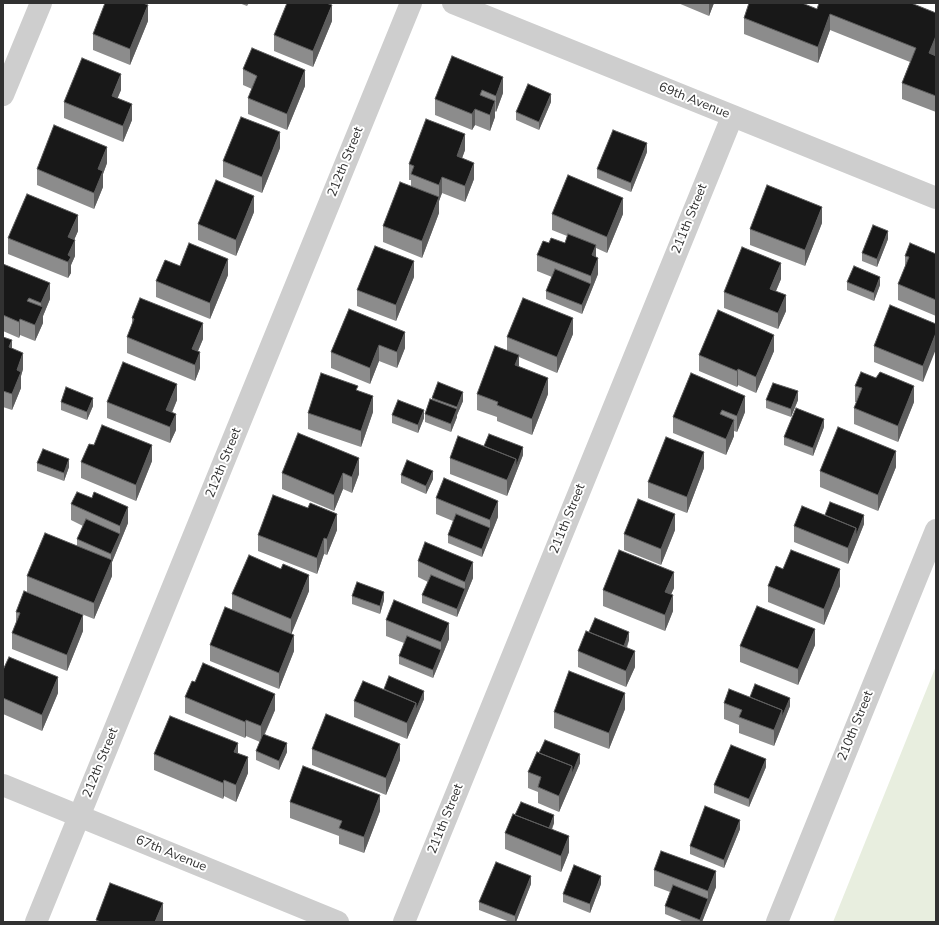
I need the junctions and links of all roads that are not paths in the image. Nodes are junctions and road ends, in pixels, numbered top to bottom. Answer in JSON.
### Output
{"nodes":[{"id":1,"x":40,"y":3,"type":"edge"},
{"id":2,"x":411,"y":3,"type":"edge"},
{"id":3,"x":453,"y":3,"type":"edge"},
{"id":4,"x":3,"y":95,"type":"edge"},
{"id":5,"x":732,"y":117,"type":"junction"},
{"id":6,"x":936,"y":198,"type":"edge"},
{"id":7,"x":936,"y":530,"type":"edge"},
{"id":8,"x":3,"y":785,"type":"edge"},
{"id":9,"x":80,"y":816,"type":"junction"},
{"id":10,"x":36,"y":922,"type":"edge"},
{"id":11,"x":338,"y":922,"type":"edge"},
{"id":12,"x":404,"y":922,"type":"edge"},
{"id":13,"x":777,"y":922,"type":"edge"}],
"edges":[{"from":1,"to":4,"type":"street"},
{"from":2,"to":9,"type":"street","name":"212th Street"},
{"from":3,"to":5,"type":"street","name":"69th Avenue"},
{"from":5,"to":6,"type":"street","name":"69th Avenue"},
{"from":5,"to":12,"type":"street","name":"211th Street"},
{"from":7,"to":13,"type":"street","name":"210th Street"},
{"from":8,"to":9,"type":"street","name":"67th Avenue"},
{"from":9,"to":10,"type":"street","name":"212th Street"},
{"from":9,"to":11,"type":"street","name":"67th Avenue"}]}
